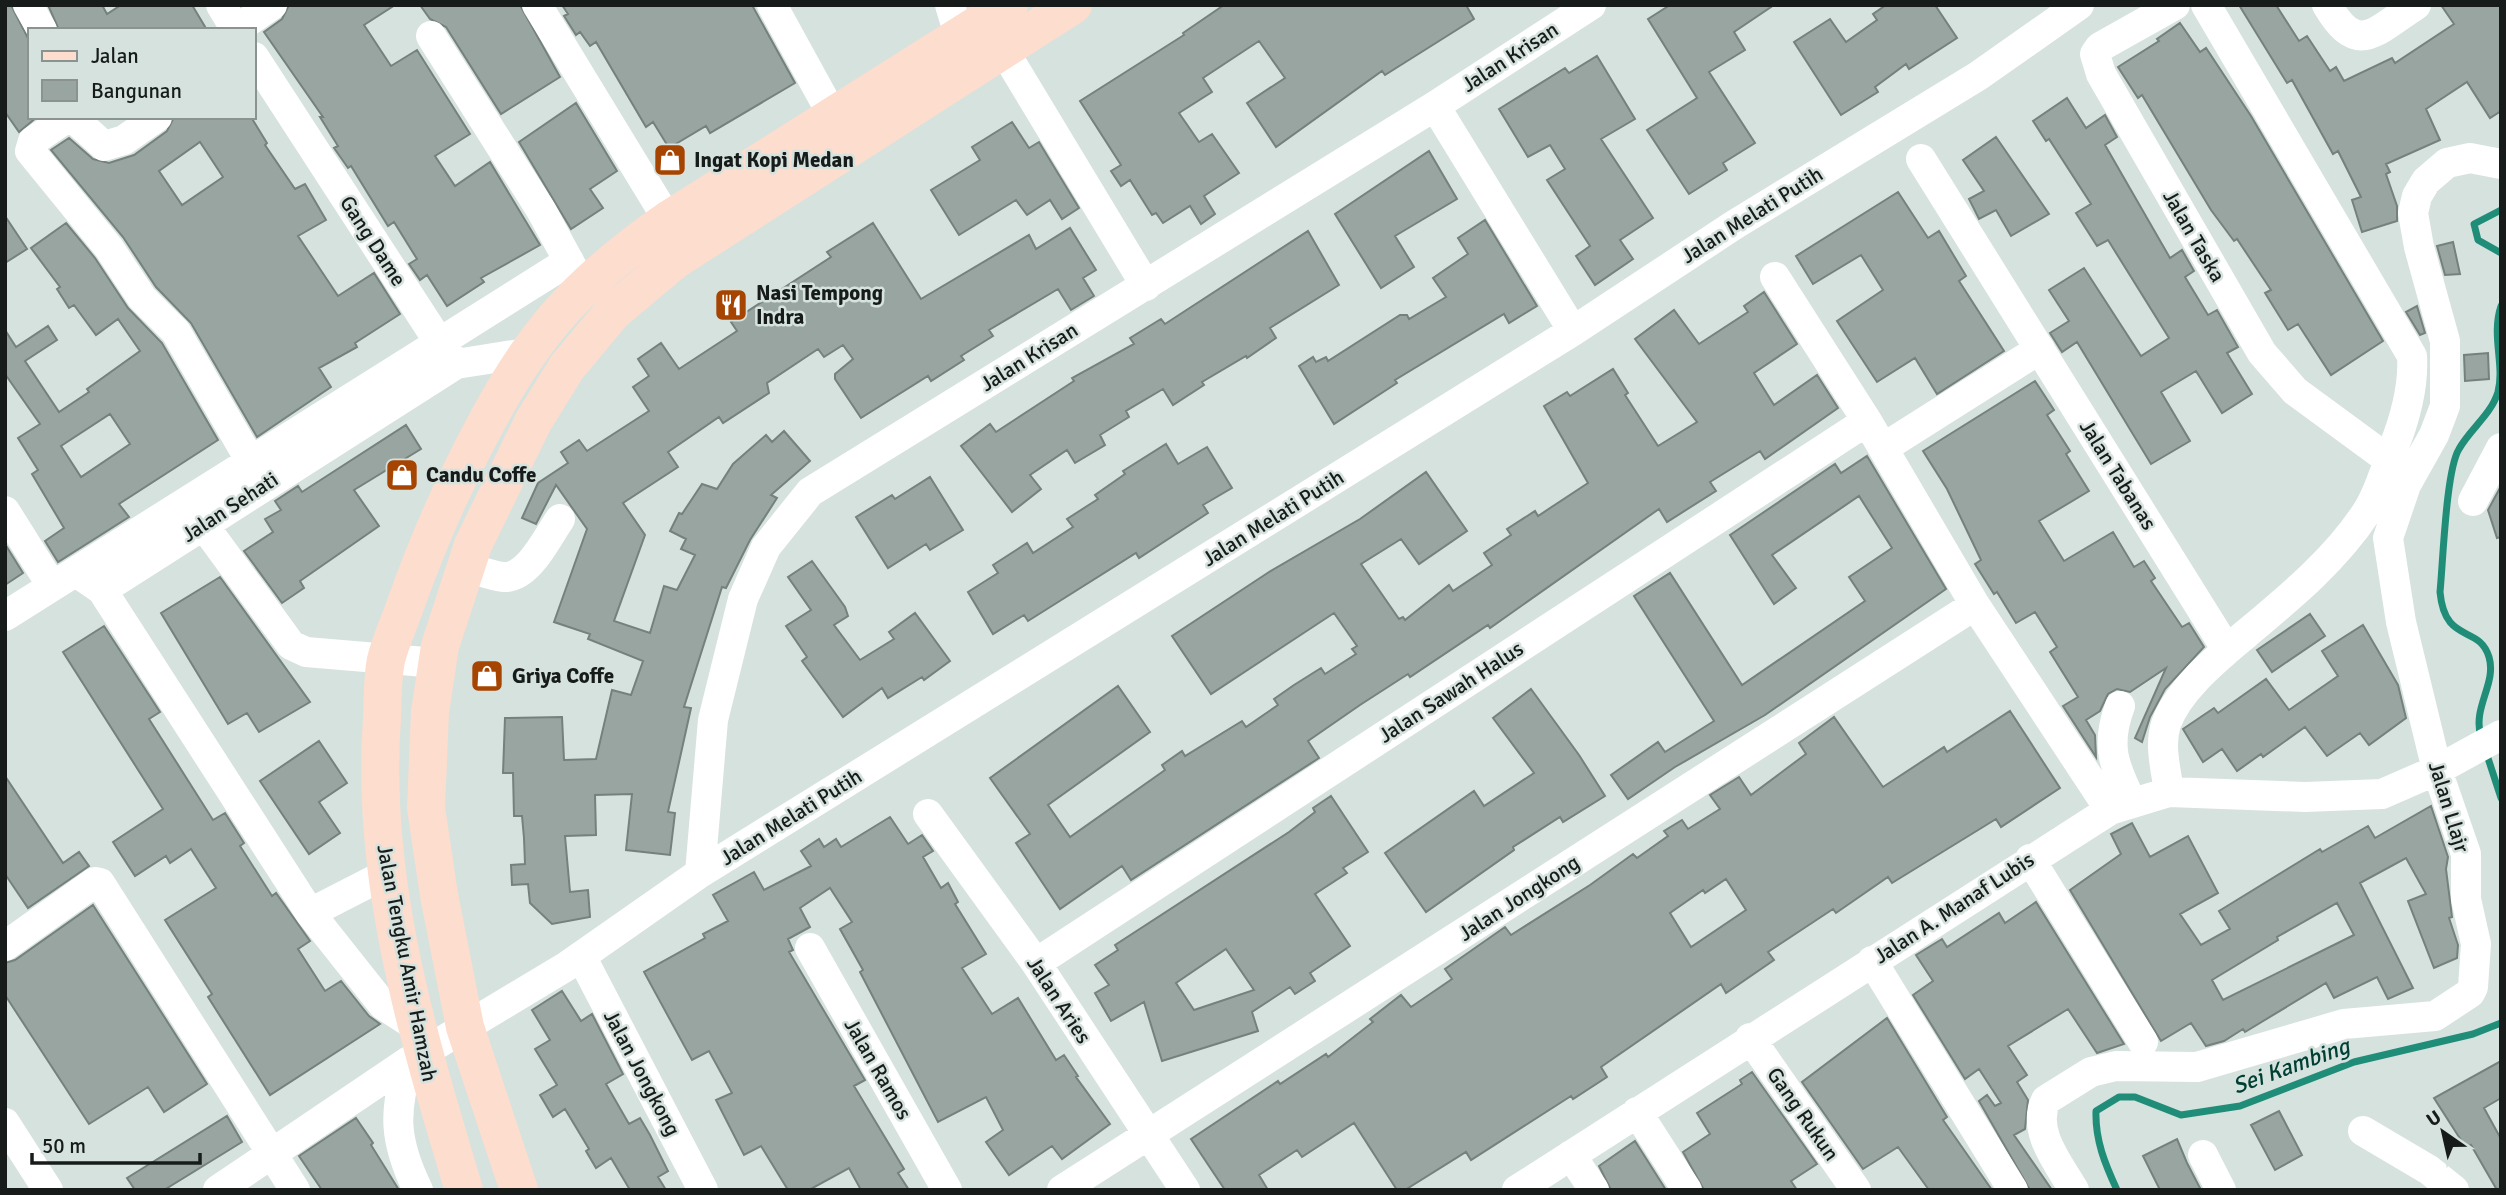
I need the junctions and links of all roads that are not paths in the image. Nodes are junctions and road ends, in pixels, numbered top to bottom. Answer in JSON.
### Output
{"nodes":[{"id":1,"x":28,"y":5,"type":"edge"},
{"id":2,"x":221,"y":5,"type":"edge"},
{"id":3,"x":272,"y":5,"type":"edge"},
{"id":4,"x":537,"y":5,"type":"edge"},
{"id":5,"x":772,"y":5,"type":"edge"},
{"id":6,"x":1073,"y":5,"type":"edge"},
{"id":7,"x":1591,"y":5,"type":"edge"},
{"id":8,"x":2079,"y":5,"type":"edge"},
{"id":9,"x":2175,"y":5,"type":"edge"},
{"id":10,"x":2206,"y":5,"type":"edge"},
{"id":11,"x":2327,"y":5,"type":"edge"},
{"id":12,"x":2416,"y":5,"type":"edge"},
{"id":13,"x":981,"y":23,"type":"edge"},
{"id":14,"x":41,"y":28,"type":"edge"},
{"id":15,"x":235,"y":28,"type":"edge"},
{"id":16,"x":239,"y":28,"type":"edge"},
{"id":17,"x":431,"y":36,"type":"dead end"},
{"id":18,"x":256,"y":60,"type":"edge"},
{"id":19,"x":1434,"y":106,"type":"junction"},
{"id":20,"x":833,"y":116,"type":"junction"},
{"id":21,"x":67,"y":119,"type":"edge"},
{"id":22,"x":72,"y":119,"type":"edge"},
{"id":23,"x":155,"y":119,"type":"edge"},
{"id":24,"x":1922,"y":159,"type":"dead end"},
{"id":25,"x":2501,"y":164,"type":"edge"},
{"id":26,"x":668,"y":220,"type":"junction"},
{"id":27,"x":575,"y":274,"type":"junction"},
{"id":28,"x":1775,"y":277,"type":"dead end"},
{"id":29,"x":1146,"y":286,"type":"junction"},
{"id":30,"x":1573,"y":331,"type":"junction"},
{"id":31,"x":2040,"y":349,"type":"junction"},
{"id":32,"x":447,"y":353,"type":"junction"},
{"id":33,"x":526,"y":354,"type":"junction"},
{"id":34,"x":1867,"y":421,"type":"junction"},
{"id":35,"x":322,"y":431,"type":"junction"},
{"id":36,"x":1896,"y":440,"type":"dead end"},
{"id":37,"x":2501,"y":448,"type":"edge"},
{"id":38,"x":250,"y":460,"type":"junction"},
{"id":39,"x":2389,"y":460,"type":"junction"},
{"id":40,"x":2473,"y":501,"type":"dead end"},
{"id":41,"x":5,"y":511,"type":"edge"},
{"id":42,"x":194,"y":514,"type":"junction"},
{"id":43,"x":560,"y":519,"type":"dead end"},
{"id":44,"x":466,"y":568,"type":"junction"},
{"id":45,"x":64,"y":579,"type":"junction"},
{"id":46,"x":102,"y":590,"type":"junction"},
{"id":47,"x":1975,"y":605,"type":"junction"},
{"id":48,"x":5,"y":616,"type":"edge"},
{"id":49,"x":2227,"y":650,"type":"junction"},
{"id":50,"x":386,"y":660,"type":"junction"},
{"id":51,"x":438,"y":663,"type":"junction"},
{"id":52,"x":2120,"y":706,"type":"dead end"},
{"id":53,"x":2501,"y":735,"type":"edge"},
{"id":54,"x":2437,"y":771,"type":"junction"},
{"id":55,"x":2169,"y":792,"type":"junction"},
{"id":56,"x":2121,"y":807,"type":"junction"},
{"id":57,"x":928,"y":814,"type":"dead end"},
{"id":58,"x":2030,"y":859,"type":"junction"},
{"id":59,"x":700,"y":873,"type":"junction"},
{"id":60,"x":386,"y":874,"type":"junction"},
{"id":61,"x":310,"y":913,"type":"junction"},
{"id":62,"x":5,"y":946,"type":"edge"},
{"id":63,"x":810,"y":948,"type":"dead end"},
{"id":64,"x":581,"y":956,"type":"junction"},
{"id":65,"x":1872,"y":961,"type":"junction"},
{"id":66,"x":1036,"y":963,"type":"junction"},
{"id":67,"x":465,"y":1027,"type":"junction"},
{"id":68,"x":1750,"y":1038,"type":"junction"},
{"id":69,"x":2143,"y":1042,"type":"dead end"},
{"id":70,"x":416,"y":1047,"type":"junction"},
{"id":71,"x":1637,"y":1112,"type":"junction"},
{"id":72,"x":5,"y":1122,"type":"edge"},
{"id":73,"x":2363,"y":1131,"type":"dead end"},
{"id":74,"x":1147,"y":1136,"type":"junction"},
{"id":75,"x":273,"y":1152,"type":"junction"},
{"id":76,"x":1571,"y":1155,"type":"junction"},
{"id":77,"x":2203,"y":1155,"type":"dead end"},
{"id":78,"x":48,"y":1190,"type":"edge"},
{"id":79,"x":218,"y":1190,"type":"edge"},
{"id":80,"x":295,"y":1190,"type":"edge"},
{"id":81,"x":418,"y":1190,"type":"edge"},
{"id":82,"x":464,"y":1190,"type":"edge"},
{"id":83,"x":519,"y":1190,"type":"edge"},
{"id":84,"x":703,"y":1190,"type":"edge"},
{"id":85,"x":947,"y":1190,"type":"edge"},
{"id":86,"x":1062,"y":1190,"type":"edge"},
{"id":87,"x":1185,"y":1190,"type":"edge"},
{"id":88,"x":1517,"y":1190,"type":"edge"},
{"id":89,"x":1594,"y":1190,"type":"edge"},
{"id":90,"x":1687,"y":1190,"type":"edge"},
{"id":91,"x":1856,"y":1190,"type":"edge"},
{"id":92,"x":2013,"y":1190,"type":"edge"},
{"id":93,"x":2074,"y":1190,"type":"edge"},
{"id":94,"x":2221,"y":1190,"type":"edge"},
{"id":95,"x":2454,"y":1190,"type":"edge"}],
"edges":[{"from":1,"to":14,"type":"street"},
{"from":2,"to":15,"type":"street"},
{"from":3,"to":16,"type":"street"},
{"from":4,"to":26,"type":"street"},
{"from":5,"to":20,"type":"street"},
{"from":6,"to":13,"type":"main road","name":"Jalan Tengku Amir Hamzah"},
{"from":7,"to":19,"type":"street","name":"Jalan Krisan"},
{"from":8,"to":30,"type":"street","name":"Jalan Melati Putih"},
{"from":9,"to":39,"type":"street","name":"Jalan Taska"},
{"from":10,"to":39,"type":"street"},
{"from":11,"to":12,"type":"street"},
{"from":13,"to":20,"type":"main road","name":"Jalan Tengku Amir Hamzah"},
{"from":13,"to":29,"type":"street"},
{"from":13,"to":44,"type":"main road","name":"Jalan Tengku Amir Hamzah"},
{"from":17,"to":27,"type":"street"},
{"from":18,"to":32,"type":"street","name":"Gang Dame"},
{"from":19,"to":29,"type":"street","name":"Jalan Krisan"},
{"from":19,"to":30,"type":"street"},
{"from":20,"to":26,"type":"main road","name":"Jalan Tengku Amir Hamzah"},
{"from":21,"to":38,"type":"street"},
{"from":22,"to":23,"type":"street"},
{"from":24,"to":31,"type":"street","name":"Jalan Tabanas"},
{"from":25,"to":54,"type":"street","name":"Jalan Llajr"},
{"from":26,"to":27,"type":"main road","name":"Jalan Tengku Amir Hamzah"},
{"from":27,"to":32,"type":"street"},
{"from":27,"to":33,"type":"main road","name":"Jalan Tengku Amir Hamzah"},
{"from":28,"to":34,"type":"street"},
{"from":29,"to":59,"type":"street","name":"Jalan Krisan"},
{"from":30,"to":59,"type":"street","name":"Jalan Melati Putih"},
{"from":31,"to":36,"type":"street"},
{"from":31,"to":49,"type":"street","name":"Jalan Tabanas"},
{"from":32,"to":33,"type":"street"},
{"from":32,"to":35,"type":"street"},
{"from":33,"to":50,"type":"main road","name":"Jalan Tengku Amir Hamzah"},
{"from":34,"to":47,"type":"street"},
{"from":34,"to":66,"type":"street","name":"Jalan Sawah Halus"},
{"from":35,"to":38,"type":"street"},
{"from":35,"to":42,"type":"street","name":"Jalan Sehati"},
{"from":37,"to":40,"type":"street"},
{"from":38,"to":42,"type":"street"},
{"from":39,"to":49,"type":"street"},
{"from":41,"to":45,"type":"street"},
{"from":42,"to":45,"type":"street"},
{"from":42,"to":46,"type":"street","name":"Jalan Sehati"},
{"from":42,"to":50,"type":"street"},
{"from":43,"to":44,"type":"street"},
{"from":44,"to":51,"type":"main road","name":"Jalan Tengku Amir Hamzah"},
{"from":45,"to":46,"type":"street"},
{"from":45,"to":48,"type":"street"},
{"from":46,"to":61,"type":"street"},
{"from":47,"to":56,"type":"street"},
{"from":47,"to":74,"type":"street","name":"Jalan Jongkong"},
{"from":49,"to":55,"type":"street"},
{"from":50,"to":51,"type":"street"},
{"from":50,"to":60,"type":"main road","name":"Jalan Tengku Amir Hamzah"},
{"from":51,"to":67,"type":"main road","name":"Jalan Tengku Amir Hamzah"},
{"from":52,"to":56,"type":"street"},
{"from":53,"to":54,"type":"street","name":"Jalan A. Manaf Lubis"},
{"from":54,"to":55,"type":"street","name":"Jalan A. Manaf Lubis"},
{"from":54,"to":93,"type":"street","name":"Jalan Llajr"},
{"from":55,"to":56,"type":"street","name":"Jalan A. Manaf Lubis"},
{"from":56,"to":58,"type":"street","name":"Jalan A. Manaf Lubis"},
{"from":57,"to":66,"type":"street","name":"Jalan Aries"},
{"from":58,"to":65,"type":"street","name":"Jalan A. Manaf Lubis"},
{"from":58,"to":69,"type":"street"},
{"from":59,"to":64,"type":"street","name":"Jalan Melati Putih"},
{"from":60,"to":61,"type":"street"},
{"from":60,"to":70,"type":"main road","name":"Jalan Tengku Amir Hamzah"},
{"from":61,"to":70,"type":"street"},
{"from":62,"to":75,"type":"street"},
{"from":63,"to":85,"type":"street","name":"Jalan Ramos"},
{"from":64,"to":67,"type":"street","name":"Jalan Melati Putih"},
{"from":64,"to":84,"type":"street","name":"Jalan Jongkong"},
{"from":65,"to":68,"type":"street","name":"Jalan A. Manaf Lubis"},
{"from":65,"to":92,"type":"street"},
{"from":66,"to":74,"type":"street","name":"Jalan Aries"},
{"from":67,"to":70,"type":"street","name":"Jalan Melati Putih"},
{"from":67,"to":83,"type":"main road","name":"Jalan Tengku Amir Hamzah"},
{"from":68,"to":71,"type":"street","name":"Jalan A. Manaf Lubis"},
{"from":68,"to":91,"type":"street","name":"Gang Rukun"},
{"from":70,"to":75,"type":"street","name":"Jalan Melati Putih"},
{"from":70,"to":81,"type":"street"},
{"from":70,"to":82,"type":"main road","name":"Jalan Tengku Amir Hamzah"},
{"from":71,"to":76,"type":"street","name":"Jalan A. Manaf Lubis"},
{"from":71,"to":90,"type":"street"},
{"from":72,"to":78,"type":"street"},
{"from":73,"to":95,"type":"street"},
{"from":74,"to":86,"type":"street","name":"Jalan Jongkong"},
{"from":74,"to":87,"type":"street","name":"Jalan Aries"},
{"from":75,"to":79,"type":"street","name":"Jalan Melati Putih"},
{"from":75,"to":80,"type":"street"},
{"from":76,"to":88,"type":"street","name":"Jalan A. Manaf Lubis"},
{"from":76,"to":89,"type":"street"},
{"from":77,"to":94,"type":"street"}]}
